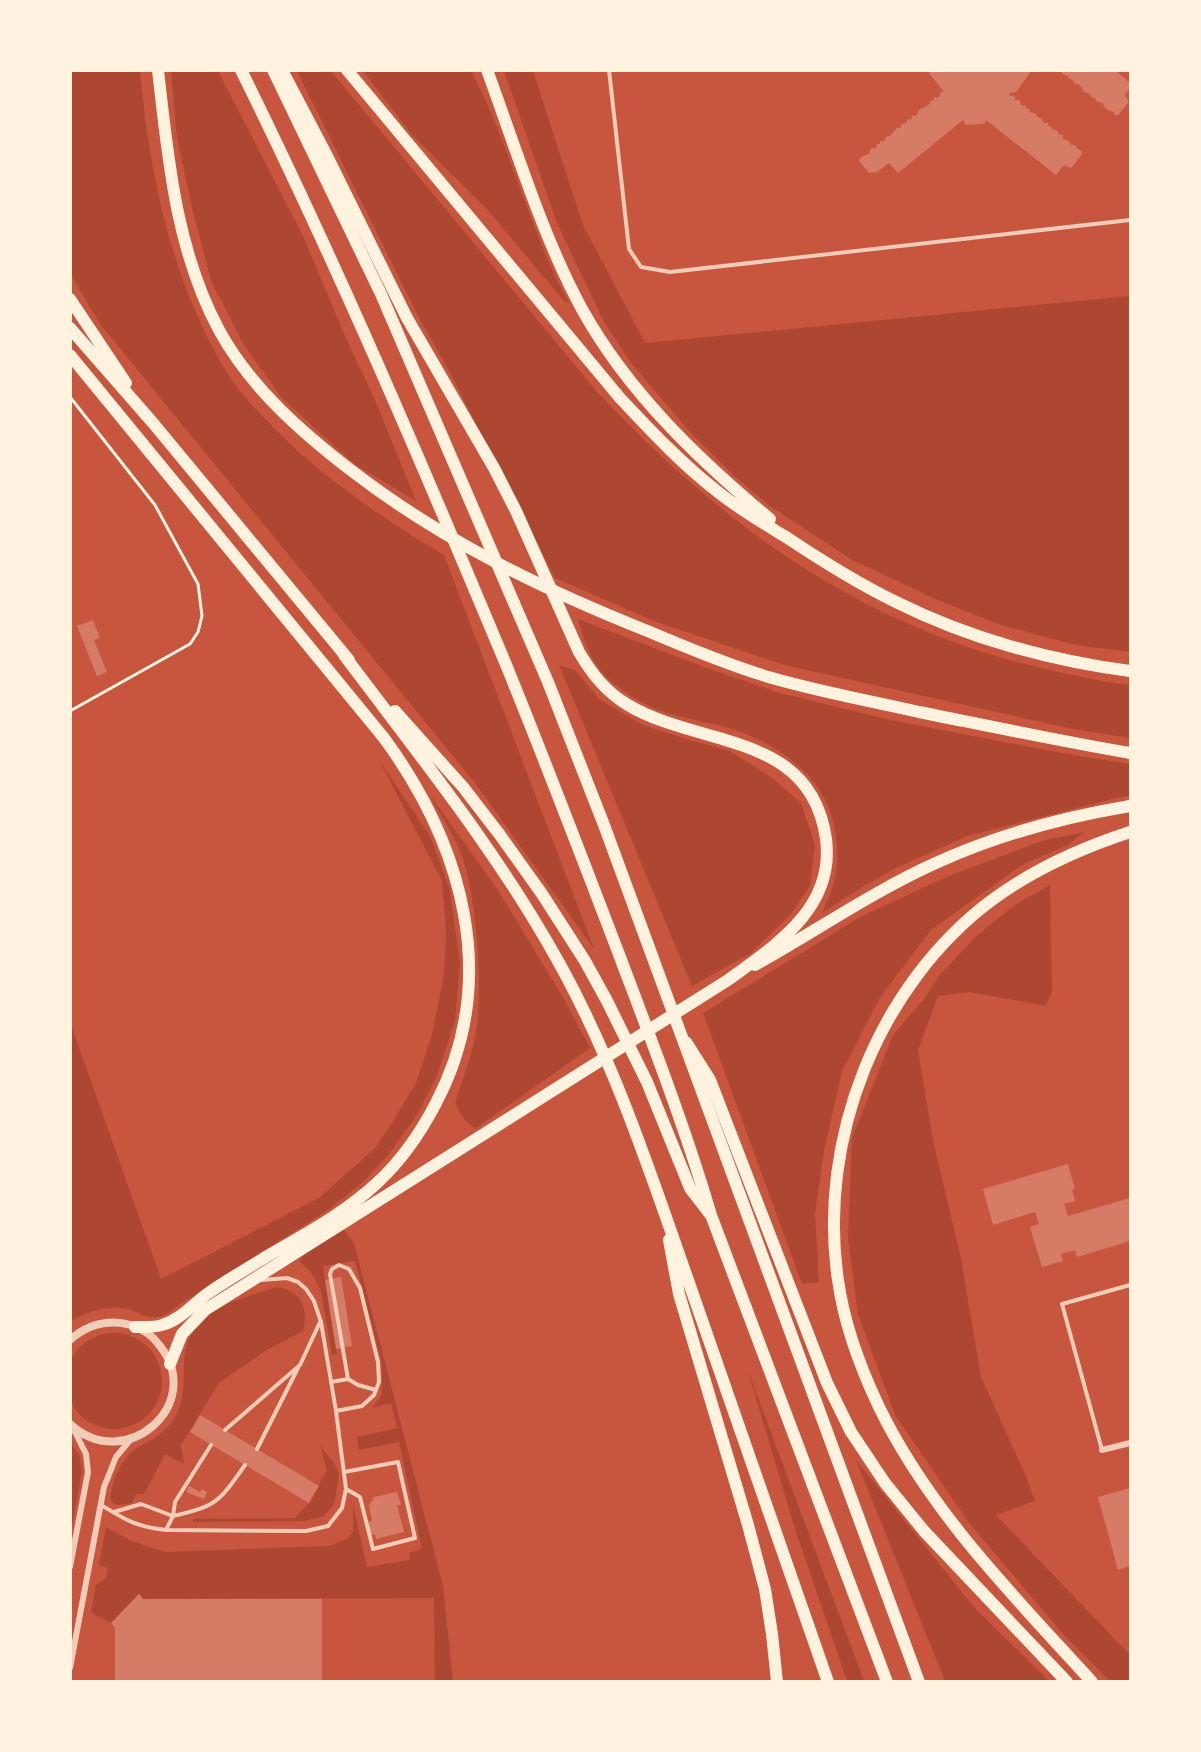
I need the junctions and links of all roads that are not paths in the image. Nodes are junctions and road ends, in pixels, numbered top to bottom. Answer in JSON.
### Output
{"nodes":[{"id":1,"x":158,"y":70,"type":"edge"},
{"id":2,"x":241,"y":70,"type":"edge"},
{"id":3,"x":273,"y":70,"type":"edge"},
{"id":4,"x":282,"y":70,"type":"edge"},
{"id":5,"x":347,"y":70,"type":"edge"},
{"id":6,"x":487,"y":70,"type":"edge"},
{"id":7,"x":609,"y":70,"type":"edge"},
{"id":8,"x":1131,"y":220,"type":"edge"},
{"id":9,"x":70,"y":299,"type":"edge"},
{"id":10,"x":70,"y":328,"type":"edge"},
{"id":11,"x":70,"y":354,"type":"edge"},
{"id":12,"x":153,"y":423,"type":"junction"},
{"id":13,"x":807,"y":551,"type":"junction"},
{"id":14,"x":344,"y":655,"type":"junction"},
{"id":15,"x":1131,"y":670,"type":"edge"},
{"id":16,"x":1131,"y":753,"type":"edge"},
{"id":17,"x":1131,"y":806,"type":"edge"},
{"id":18,"x":1131,"y":832,"type":"edge"},
{"id":19,"x":728,"y":980,"type":"junction"},
{"id":20,"x":678,"y":1030,"type":"junction"},
{"id":21,"x":666,"y":1215,"type":"junction"},
{"id":22,"x":711,"y":1215,"type":"junction"},
{"id":23,"x":1131,"y":1285,"type":"edge"},
{"id":24,"x":241,"y":1286,"type":"junction"},
{"id":25,"x":321,"y":1322,"type":"junction"},
{"id":26,"x":135,"y":1327,"type":"junction"},
{"id":27,"x":70,"y":1340,"type":"edge"},
{"id":28,"x":170,"y":1364,"type":"junction"},
{"id":29,"x":300,"y":1365,"type":"junction"},
{"id":30,"x":348,"y":1378,"type":"junction"},
{"id":31,"x":331,"y":1382,"type":"junction"},
{"id":32,"x":376,"y":1390,"type":"junction"},
{"id":33,"x":336,"y":1411,"type":"junction"},
{"id":34,"x":71,"y":1425,"type":"edge"},
{"id":35,"x":225,"y":1430,"type":"dead end"},
{"id":36,"x":131,"y":1439,"type":"junction"},
{"id":37,"x":1131,"y":1443,"type":"edge"},
{"id":38,"x":211,"y":1445,"type":"dead end"},
{"id":39,"x":257,"y":1449,"type":"dead end"},
{"id":40,"x":1102,"y":1450,"type":"joint"},
{"id":41,"x":245,"y":1465,"type":"dead end"},
{"id":42,"x":344,"y":1472,"type":"junction"},
{"id":43,"x":346,"y":1489,"type":"junction"},
{"id":44,"x":100,"y":1504,"type":"junction"},
{"id":45,"x":113,"y":1513,"type":"junction"},
{"id":46,"x":173,"y":1516,"type":"junction"},
{"id":47,"x":166,"y":1530,"type":"junction"},
{"id":48,"x":72,"y":1548,"type":"edge"},
{"id":49,"x":70,"y":1567,"type":"edge"},
{"id":50,"x":70,"y":1668,"type":"edge"},
{"id":51,"x":777,"y":1682,"type":"edge"},
{"id":52,"x":828,"y":1682,"type":"edge"},
{"id":53,"x":887,"y":1682,"type":"edge"},
{"id":54,"x":919,"y":1682,"type":"edge"},
{"id":55,"x":1067,"y":1682,"type":"edge"},
{"id":56,"x":1092,"y":1682,"type":"edge"}],
"edges":[{"from":1,"to":16,"type":"highway"},
{"from":2,"to":22,"type":"highway"},
{"from":3,"to":20,"type":"highway"},
{"from":4,"to":19,"type":"highway"},
{"from":5,"to":13,"type":"highway"},
{"from":6,"to":13,"type":"highway"},
{"from":7,"to":8,"type":"lane"},
{"from":9,"to":12,"type":"highway"},
{"from":10,"to":12,"type":"highway"},
{"from":11,"to":26,"type":"highway"},
{"from":12,"to":14,"type":"highway"},
{"from":13,"to":15,"type":"highway"},
{"from":14,"to":21,"type":"highway"},
{"from":14,"to":22,"type":"highway"},
{"from":17,"to":19,"type":"highway"},
{"from":18,"to":56,"type":"highway"},
{"from":19,"to":24,"type":"highway"},
{"from":20,"to":54,"type":"highway"},
{"from":20,"to":55,"type":"highway"},
{"from":21,"to":51,"type":"highway"},
{"from":21,"to":52,"type":"highway"},
{"from":22,"to":53,"type":"highway"},
{"from":23,"to":40,"type":"lane"},
{"from":24,"to":25,"type":"lane"},
{"from":24,"to":28,"type":"highway"},
{"from":25,"to":29,"type":"lane"},
{"from":25,"to":31,"type":"lane"},
{"from":26,"to":27,"type":"street"},
{"from":26,"to":28,"type":"street"},
{"from":28,"to":36,"type":"street"},
{"from":29,"to":35,"type":"lane"},
{"from":29,"to":39,"type":"lane"},
{"from":30,"to":31,"type":"lane"},
{"from":30,"to":32,"type":"lane"},
{"from":30,"to":32,"type":"lane"},
{"from":31,"to":33,"type":"lane"},
{"from":32,"to":33,"type":"lane"},
{"from":33,"to":42,"type":"lane"},
{"from":34,"to":36,"type":"street"},
{"from":34,"to":48,"type":"street"},
{"from":36,"to":44,"type":"street"},
{"from":37,"to":40,"type":"street"},
{"from":38,"to":46,"type":"lane"},
{"from":41,"to":46,"type":"lane"},
{"from":42,"to":43,"type":"lane"},
{"from":42,"to":43,"type":"lane"},
{"from":43,"to":47,"type":"lane"},
{"from":44,"to":45,"type":"lane"},
{"from":44,"to":50,"type":"street"},
{"from":45,"to":46,"type":"lane"},
{"from":45,"to":47,"type":"lane"},
{"from":46,"to":47,"type":"lane"},
{"from":48,"to":49,"type":"street"}]}
